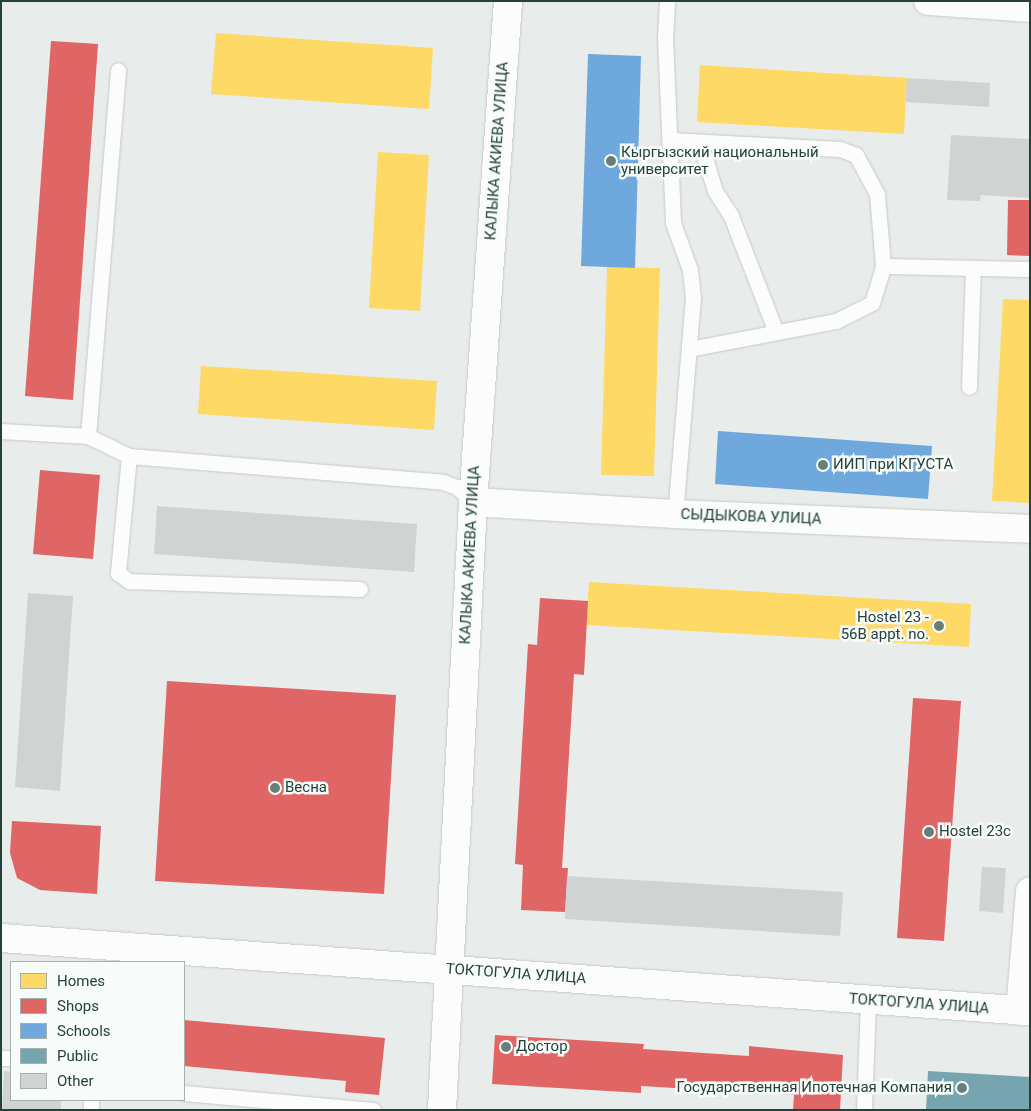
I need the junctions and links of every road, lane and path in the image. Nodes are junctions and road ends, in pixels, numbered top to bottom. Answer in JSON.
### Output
{"nodes":[{"id":1,"x":508,"y":1,"type":"edge"},
{"id":2,"x":667,"y":1,"type":"edge"},
{"id":3,"x":928,"y":1,"type":"edge"},
{"id":4,"x":1030,"y":8,"type":"edge"},
{"id":5,"x":118,"y":70,"type":"dead end"},
{"id":6,"x":670,"y":140,"type":"junction"},
{"id":7,"x":700,"y":142,"type":"junction"},
{"id":8,"x":883,"y":266,"type":"junction"},
{"id":9,"x":973,"y":268,"type":"junction"},
{"id":10,"x":1030,"y":269,"type":"edge"},
{"id":11,"x":776,"y":332,"type":"junction"},
{"id":12,"x":688,"y":349,"type":"junction"},
{"id":13,"x":969,"y":387,"type":"dead end"},
{"id":14,"x":1,"y":431,"type":"edge"},
{"id":15,"x":88,"y":436,"type":"junction"},
{"id":16,"x":129,"y":456,"type":"junction"},
{"id":17,"x":473,"y":502,"type":"junction"},
{"id":18,"x":675,"y":514,"type":"junction"},
{"id":19,"x":1030,"y":529,"type":"edge"},
{"id":20,"x":360,"y":589,"type":"dead end"},
{"id":21,"x":1030,"y":890,"type":"edge"},
{"id":22,"x":1,"y":938,"type":"edge"},
{"id":23,"x":101,"y":954,"type":"edge"},
{"id":24,"x":449,"y":968,"type":"junction"},
{"id":25,"x":868,"y":1000,"type":"junction"},
{"id":26,"x":1025,"y":1011,"type":"edge"},
{"id":27,"x":185,"y":1093,"type":"edge"},
{"id":28,"x":373,"y":1110,"type":"edge"},
{"id":29,"x":442,"y":1110,"type":"edge"},
{"id":30,"x":864,"y":1110,"type":"edge"}],
"edges":[{"from":1,"to":17,"type":"street","name":"КАЛЫКА АКИЕВА УЛИЦА"},
{"from":2,"to":6,"type":"lane"},
{"from":3,"to":4,"type":"street"},
{"from":5,"to":15,"type":"lane"},
{"from":6,"to":7,"type":"lane"},
{"from":6,"to":12,"type":"lane"},
{"from":7,"to":8,"type":"lane"},
{"from":7,"to":11,"type":"lane"},
{"from":8,"to":9,"type":"lane"},
{"from":8,"to":11,"type":"lane"},
{"from":9,"to":10,"type":"lane"},
{"from":9,"to":13,"type":"lane"},
{"from":11,"to":12,"type":"lane"},
{"from":12,"to":18,"type":"lane"},
{"from":14,"to":15,"type":"lane"},
{"from":15,"to":16,"type":"lane"},
{"from":16,"to":17,"type":"lane"},
{"from":16,"to":20,"type":"lane"},
{"from":17,"to":18,"type":"street","name":"СЫДЫКОВА УЛИЦА"},
{"from":17,"to":24,"type":"street","name":"КАЛЫКА АКИЕВА УЛИЦА"},
{"from":18,"to":19,"type":"street","name":"СЫДЫКОВА УЛИЦА"},
{"from":21,"to":26,"type":"street"},
{"from":22,"to":23,"type":"street","name":"ТОКТОГУЛА УЛИЦА"},
{"from":23,"to":24,"type":"street","name":"ТОКТОГУЛА УЛИЦА"},
{"from":24,"to":25,"type":"street","name":"ТОКТОГУЛА УЛИЦА"},
{"from":24,"to":29,"type":"street","name":"КАЛЫКА АКИЕВА УЛИЦА"},
{"from":25,"to":26,"type":"street","name":"ТОКТОГУЛА УЛИЦА"},
{"from":25,"to":30,"type":"lane"},
{"from":27,"to":28,"type":"lane"}]}
